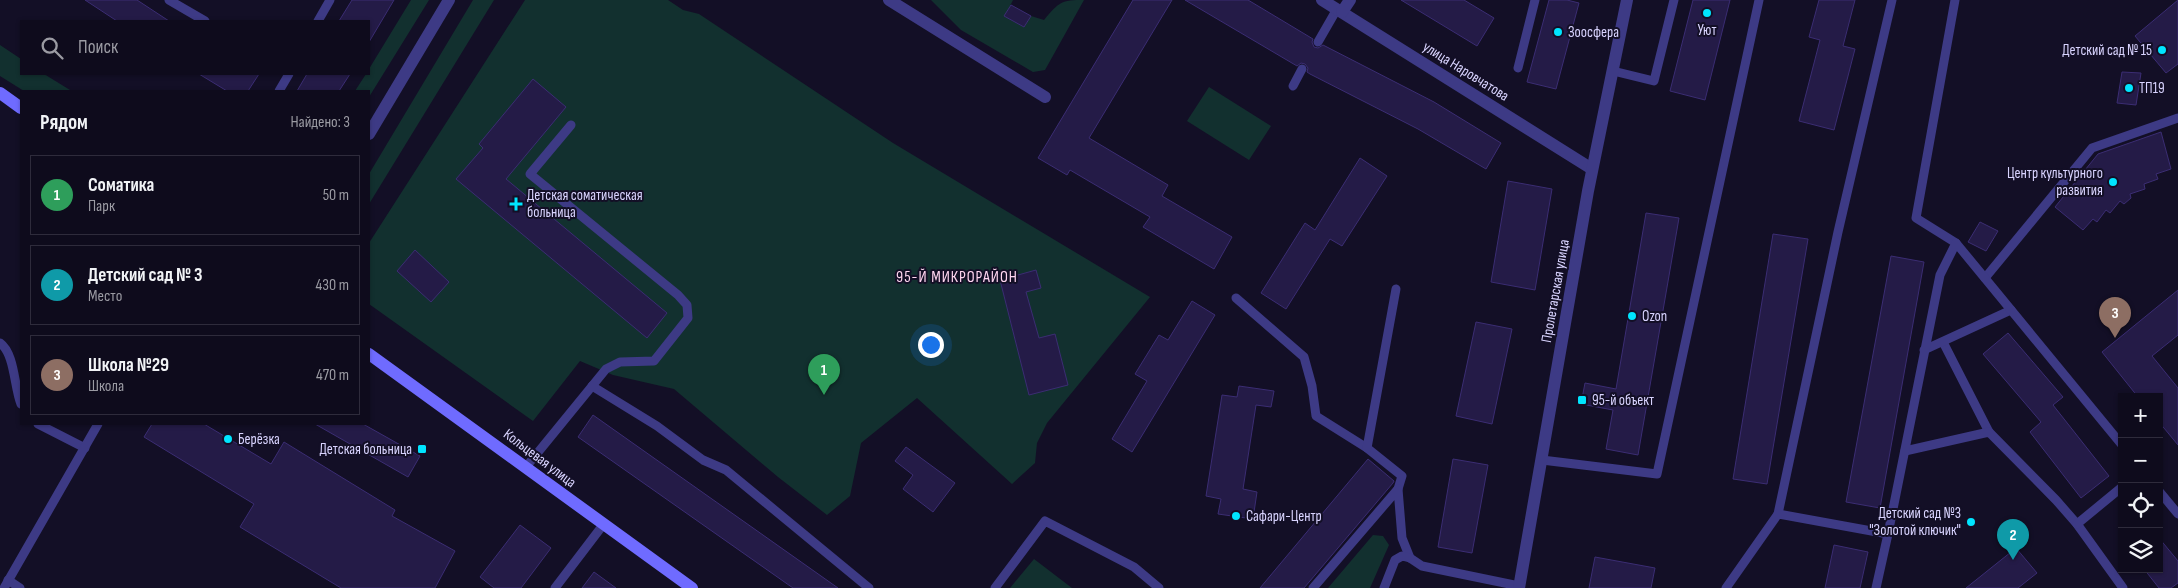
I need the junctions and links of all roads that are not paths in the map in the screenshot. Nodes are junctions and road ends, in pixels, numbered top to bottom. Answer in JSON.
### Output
{"nodes":[{"id":1,"x":169,"y":0,"type":"edge"},
{"id":2,"x":330,"y":0,"type":"edge"},
{"id":3,"x":449,"y":0,"type":"edge"},
{"id":4,"x":889,"y":0,"type":"edge"},
{"id":5,"x":1322,"y":0,"type":"edge"},
{"id":6,"x":1350,"y":0,"type":"edge"},
{"id":7,"x":1535,"y":0,"type":"edge"},
{"id":8,"x":1627,"y":0,"type":"edge"},
{"id":9,"x":1674,"y":0,"type":"edge"},
{"id":10,"x":1759,"y":0,"type":"edge"},
{"id":11,"x":1892,"y":0,"type":"edge"},
{"id":12,"x":1955,"y":0,"type":"edge"},
{"id":13,"x":1340,"y":11,"type":"junction"},
{"id":14,"x":202,"y":20,"type":"edge"},
{"id":15,"x":319,"y":20,"type":"edge"},
{"id":16,"x":1318,"y":42,"type":"dead end"},
{"id":17,"x":1518,"y":68,"type":"dead end"},
{"id":18,"x":1302,"y":69,"type":"dead end"},
{"id":19,"x":1612,"y":72,"type":"junction"},
{"id":20,"x":287,"y":75,"type":"edge"},
{"id":21,"x":1293,"y":86,"type":"dead end"},
{"id":22,"x":279,"y":90,"type":"edge"},
{"id":23,"x":0,"y":93,"type":"edge"},
{"id":24,"x":1045,"y":97,"type":"dead end"},
{"id":25,"x":20,"y":107,"type":"edge"},
{"id":26,"x":2178,"y":118,"type":"edge"},
{"id":27,"x":571,"y":125,"type":"dead end"},
{"id":28,"x":370,"y":132,"type":"edge"},
{"id":29,"x":1592,"y":169,"type":"junction"},
{"id":30,"x":1956,"y":243,"type":"junction"},
{"id":31,"x":1985,"y":278,"type":"junction"},
{"id":32,"x":1396,"y":289,"type":"dead end"},
{"id":33,"x":1236,"y":298,"type":"dead end"},
{"id":34,"x":2011,"y":310,"type":"junction"},
{"id":35,"x":1943,"y":342,"type":"junction"},
{"id":36,"x":0,"y":343,"type":"edge"},
{"id":37,"x":1924,"y":350,"type":"junction"},
{"id":38,"x":370,"y":355,"type":"edge"},
{"id":39,"x":592,"y":386,"type":"junction"},
{"id":40,"x":20,"y":402,"type":"edge"},
{"id":41,"x":40,"y":425,"type":"edge"},
{"id":42,"x":97,"y":425,"type":"edge"},
{"id":43,"x":1988,"y":432,"type":"junction"},
{"id":44,"x":2118,"y":440,"type":"edge"},
{"id":45,"x":85,"y":448,"type":"junction"},
{"id":46,"x":1367,"y":448,"type":"junction"},
{"id":47,"x":1905,"y":451,"type":"junction"},
{"id":48,"x":1542,"y":460,"type":"junction"},
{"id":49,"x":526,"y":467,"type":"junction"},
{"id":50,"x":1398,"y":489,"type":"junction"},
{"id":51,"x":2118,"y":490,"type":"edge"},
{"id":52,"x":2163,"y":496,"type":"edge"},
{"id":53,"x":1778,"y":514,"type":"junction"},
{"id":54,"x":2178,"y":514,"type":"edge"},
{"id":55,"x":2077,"y":524,"type":"junction"},
{"id":56,"x":603,"y":525,"type":"junction"},
{"id":57,"x":1888,"y":534,"type":"junction"},
{"id":58,"x":1410,"y":558,"type":"junction"},
{"id":59,"x":6,"y":584,"type":"edge"},
{"id":60,"x":1519,"y":587,"type":"edge"},
{"id":61,"x":20,"y":588,"type":"edge"},
{"id":62,"x":556,"y":588,"type":"edge"},
{"id":63,"x":692,"y":588,"type":"edge"},
{"id":64,"x":869,"y":588,"type":"edge"},
{"id":65,"x":995,"y":588,"type":"edge"},
{"id":66,"x":1159,"y":588,"type":"edge"},
{"id":67,"x":1313,"y":588,"type":"edge"},
{"id":68,"x":1384,"y":588,"type":"edge"},
{"id":69,"x":1726,"y":588,"type":"edge"},
{"id":70,"x":1876,"y":588,"type":"edge"},
{"id":71,"x":2124,"y":588,"type":"edge"}],
"edges":[{"from":1,"to":14,"type":"lane"},
{"from":2,"to":15,"type":"lane"},
{"from":3,"to":28,"type":"street"},
{"from":4,"to":24,"type":"street"},
{"from":5,"to":13,"type":"street","name":"улица Наровчатова"},
{"from":6,"to":13,"type":"street"},
{"from":7,"to":17,"type":"lane"},
{"from":8,"to":19,"type":"street","name":"Пролетарская улица"},
{"from":9,"to":19,"type":"lane"},
{"from":10,"to":48,"type":"lane"},
{"from":11,"to":53,"type":"lane"},
{"from":12,"to":30,"type":"lane"},
{"from":13,"to":16,"type":"lane"},
{"from":13,"to":29,"type":"street","name":"улица Наровчатова"},
{"from":18,"to":21,"type":"lane"},
{"from":19,"to":29,"type":"street","name":"Пролетарская улица"},
{"from":20,"to":22,"type":"lane"},
{"from":23,"to":25,"type":"main road"},
{"from":26,"to":31,"type":"lane"},
{"from":27,"to":39,"type":"lane"},
{"from":29,"to":48,"type":"street","name":"Пролетарская улица"},
{"from":30,"to":31,"type":"lane"},
{"from":30,"to":37,"type":"lane"},
{"from":31,"to":34,"type":"lane"},
{"from":32,"to":46,"type":"lane"},
{"from":33,"to":46,"type":"lane"},
{"from":34,"to":35,"type":"lane"},
{"from":34,"to":44,"type":"lane"},
{"from":35,"to":37,"type":"lane"},
{"from":35,"to":43,"type":"lane"},
{"from":36,"to":40,"type":"lane"},
{"from":37,"to":47,"type":"lane"},
{"from":38,"to":49,"type":"main road","name":"Кольцевая улица"},
{"from":39,"to":49,"type":"lane"},
{"from":39,"to":64,"type":"lane"},
{"from":41,"to":45,"type":"lane"},
{"from":42,"to":45,"type":"lane"},
{"from":43,"to":47,"type":"lane"},
{"from":43,"to":55,"type":"lane"},
{"from":45,"to":59,"type":"lane"},
{"from":46,"to":50,"type":"lane"},
{"from":47,"to":57,"type":"lane"},
{"from":48,"to":60,"type":"street","name":"Пролетарская улица"},
{"from":49,"to":56,"type":"main road","name":"Кольцевая улица"},
{"from":50,"to":58,"type":"lane"},
{"from":50,"to":67,"type":"lane"},
{"from":51,"to":55,"type":"lane"},
{"from":52,"to":54,"type":"lane"},
{"from":53,"to":57,"type":"lane"},
{"from":53,"to":69,"type":"lane"},
{"from":55,"to":71,"type":"lane"},
{"from":56,"to":62,"type":"lane"},
{"from":56,"to":63,"type":"main road","name":"Кольцевая улица"},
{"from":57,"to":70,"type":"lane"},
{"from":58,"to":60,"type":"lane"},
{"from":58,"to":68,"type":"lane"},
{"from":59,"to":61,"type":"lane"},
{"from":65,"to":66,"type":"lane"}]}
